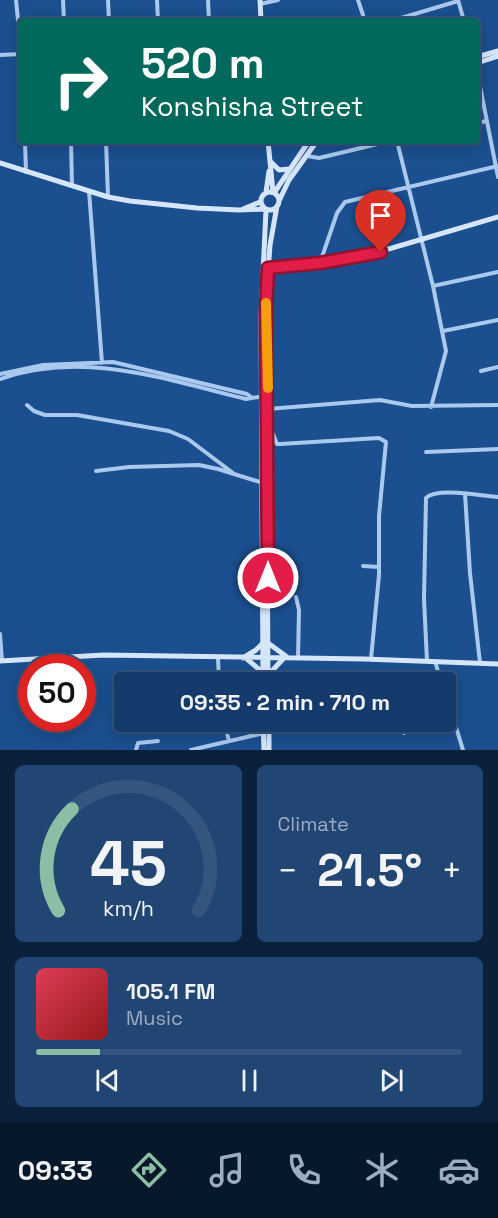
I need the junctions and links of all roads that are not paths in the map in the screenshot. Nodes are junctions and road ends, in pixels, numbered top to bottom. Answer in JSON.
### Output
{"nodes":[{"id":1,"x":16,"y":0,"type":"edge"},
{"id":2,"x":63,"y":0,"type":"edge"},
{"id":3,"x":108,"y":0,"type":"edge"},
{"id":4,"x":157,"y":0,"type":"edge"},
{"id":5,"x":208,"y":0,"type":"edge"},
{"id":6,"x":278,"y":0,"type":"edge"},
{"id":7,"x":358,"y":0,"type":"edge"},
{"id":8,"x":458,"y":1,"type":"edge"},
{"id":9,"x":260,"y":2,"type":"edge"},
{"id":10,"x":64,"y":18,"type":"edge"},
{"id":11,"x":109,"y":18,"type":"edge"},
{"id":12,"x":158,"y":18,"type":"edge"},
{"id":13,"x":209,"y":18,"type":"edge"},
{"id":14,"x":261,"y":18,"type":"edge"},
{"id":15,"x":364,"y":18,"type":"edge"},
{"id":16,"x":401,"y":18,"type":"edge"},
{"id":17,"x":463,"y":18,"type":"edge"},
{"id":18,"x":18,"y":21,"type":"edge"},
{"id":19,"x":498,"y":51,"type":"edge"},
{"id":20,"x":18,"y":52,"type":"edge"},
{"id":21,"x":0,"y":55,"type":"edge"},
{"id":22,"x":480,"y":56,"type":"edge"},
{"id":23,"x":498,"y":56,"type":"edge"},
{"id":24,"x":480,"y":62,"type":"edge"},
{"id":25,"x":480,"y":87,"type":"edge"},
{"id":26,"x":486,"y":121,"type":"junction"},
{"id":27,"x":480,"y":122,"type":"edge"},
{"id":28,"x":25,"y":144,"type":"edge"},
{"id":29,"x":71,"y":144,"type":"edge"},
{"id":30,"x":106,"y":144,"type":"edge"},
{"id":31,"x":268,"y":144,"type":"edge"},
{"id":32,"x":307,"y":144,"type":"edge"},
{"id":33,"x":315,"y":144,"type":"edge"},
{"id":34,"x":378,"y":144,"type":"edge"},
{"id":35,"x":399,"y":144,"type":"edge"},
{"id":36,"x":306,"y":155,"type":"junction"},
{"id":37,"x":269,"y":160,"type":"junction"},
{"id":38,"x":0,"y":164,"type":"edge"},
{"id":39,"x":497,"y":166,"type":"edge"},
{"id":40,"x":270,"y":167,"type":"junction"},
{"id":41,"x":289,"y":169,"type":"junction"},
{"id":42,"x":26,"y":172,"type":"junction"},
{"id":43,"x":498,"y":177,"type":"edge"},
{"id":44,"x":72,"y":186,"type":"junction"},
{"id":45,"x":408,"y":186,"type":"junction"},
{"id":46,"x":89,"y":191,"type":"junction"},
{"id":47,"x":266,"y":192,"type":"junction"},
{"id":48,"x":274,"y":192,"type":"junction"},
{"id":49,"x":108,"y":197,"type":"junction"},
{"id":50,"x":260,"y":202,"type":"junction"},
{"id":51,"x":278,"y":203,"type":"junction"},
{"id":52,"x":266,"y":209,"type":"junction"},
{"id":53,"x":239,"y":210,"type":"junction"},
{"id":54,"x":498,"y":217,"type":"edge"},
{"id":55,"x":421,"y":241,"type":"junction"},
{"id":56,"x":320,"y":263,"type":"junction"},
{"id":57,"x":268,"y":268,"type":"junction"},
{"id":58,"x":498,"y":272,"type":"edge"},
{"id":59,"x":433,"y":286,"type":"junction"},
{"id":60,"x":498,"y":320,"type":"edge"},
{"id":61,"x":443,"y":331,"type":"junction"},
{"id":62,"x":102,"y":364,"type":"junction"},
{"id":63,"x":498,"y":367,"type":"edge"},
{"id":64,"x":481,"y":371,"type":"dead end"},
{"id":65,"x":0,"y":374,"type":"edge"},
{"id":66,"x":0,"y":379,"type":"edge"},
{"id":67,"x":265,"y":396,"type":"junction"},
{"id":68,"x":27,"y":405,"type":"dead end"},
{"id":69,"x":498,"y":405,"type":"edge"},
{"id":70,"x":431,"y":407,"type":"junction"},
{"id":71,"x":268,"y":410,"type":"junction"},
{"id":72,"x":268,"y":433,"type":"junction"},
{"id":73,"x":498,"y":449,"type":"edge"},
{"id":74,"x":426,"y":452,"type":"dead end"},
{"id":75,"x":96,"y":471,"type":"dead end"},
{"id":76,"x":232,"y":473,"type":"junction"},
{"id":77,"x":265,"y":483,"type":"junction"},
{"id":78,"x":465,"y":494,"type":"junction"},
{"id":79,"x":498,"y":497,"type":"edge"},
{"id":80,"x":363,"y":566,"type":"dead end"},
{"id":81,"x":379,"y":567,"type":"junction"},
{"id":82,"x":296,"y":597,"type":"dead end"},
{"id":83,"x":0,"y":634,"type":"edge"},
{"id":84,"x":266,"y":643,"type":"junction"},
{"id":85,"x":218,"y":658,"type":"junction"},
{"id":86,"x":244,"y":658,"type":"junction"},
{"id":87,"x":266,"y":658,"type":"junction"},
{"id":88,"x":287,"y":658,"type":"junction"},
{"id":89,"x":298,"y":658,"type":"junction"},
{"id":90,"x":371,"y":659,"type":"junction"},
{"id":91,"x":1,"y":661,"type":"edge"},
{"id":92,"x":427,"y":661,"type":"junction"},
{"id":93,"x":434,"y":661,"type":"junction"},
{"id":94,"x":480,"y":663,"type":"junction"},
{"id":95,"x":498,"y":664,"type":"edge"},
{"id":96,"x":219,"y":672,"type":"edge"},
{"id":97,"x":264,"y":672,"type":"edge"},
{"id":98,"x":266,"y":672,"type":"edge"},
{"id":99,"x":268,"y":672,"type":"edge"},
{"id":100,"x":438,"y":672,"type":"edge"},
{"id":101,"x":456,"y":726,"type":"edge"},
{"id":102,"x":227,"y":732,"type":"edge"},
{"id":103,"x":269,"y":732,"type":"edge"},
{"id":104,"x":264,"y":733,"type":"joint"},
{"id":105,"x":158,"y":741,"type":"dead end"},
{"id":106,"x":229,"y":741,"type":"junction"},
{"id":107,"x":206,"y":749,"type":"edge"},
{"id":108,"x":136,"y":750,"type":"edge"},
{"id":109,"x":191,"y":750,"type":"edge"},
{"id":110,"x":264,"y":750,"type":"edge"},
{"id":111,"x":269,"y":750,"type":"edge"},
{"id":112,"x":463,"y":750,"type":"edge"}],
"edges":[{"from":1,"to":18,"type":"street"},
{"from":2,"to":10,"type":"street"},
{"from":3,"to":11,"type":"street"},
{"from":4,"to":12,"type":"street"},
{"from":5,"to":13,"type":"street"},
{"from":6,"to":9,"type":"street"},
{"from":7,"to":15,"type":"street"},
{"from":8,"to":16,"type":"street"},
{"from":8,"to":17,"type":"street"},
{"from":9,"to":14,"type":"main road"},
{"from":19,"to":22,"type":"main road"},
{"from":20,"to":21,"type":"street"},
{"from":23,"to":24,"type":"main road"},
{"from":25,"to":26,"type":"street"},
{"from":26,"to":27,"type":"street"},
{"from":26,"to":39,"type":"street"},
{"from":28,"to":42,"type":"street"},
{"from":29,"to":44,"type":"street"},
{"from":30,"to":49,"type":"street"},
{"from":31,"to":37,"type":"main road"},
{"from":32,"to":41,"type":"main road"},
{"from":33,"to":36,"type":"main road"},
{"from":34,"to":36,"type":"street"},
{"from":35,"to":45,"type":"street"},
{"from":36,"to":51,"type":"main road"},
{"from":37,"to":40,"type":"main road"},
{"from":37,"to":41,"type":"main road"},
{"from":38,"to":42,"type":"main road"},
{"from":39,"to":43,"type":"street"},
{"from":39,"to":45,"type":"street"},
{"from":40,"to":47,"type":"main road"},
{"from":40,"to":48,"type":"main road"},
{"from":41,"to":48,"type":"main road"},
{"from":42,"to":44,"type":"main road"},
{"from":44,"to":46,"type":"main road"},
{"from":45,"to":55,"type":"street"},
{"from":45,"to":56,"type":"street"},
{"from":46,"to":49,"type":"main road"},
{"from":46,"to":62,"type":"street"},
{"from":47,"to":48,"type":"main road"},
{"from":47,"to":50,"type":"main road"},
{"from":48,"to":51,"type":"main road"},
{"from":49,"to":53,"type":"main road"},
{"from":50,"to":52,"type":"main road"},
{"from":50,"to":53,"type":"main road"},
{"from":51,"to":52,"type":"main road"},
{"from":51,"to":57,"type":"main road"},
{"from":52,"to":53,"type":"main road"},
{"from":52,"to":67,"type":"main road"},
{"from":54,"to":55,"type":"main road"},
{"from":55,"to":56,"type":"main road"},
{"from":55,"to":59,"type":"street"},
{"from":56,"to":57,"type":"main road"},
{"from":57,"to":67,"type":"main road"},
{"from":58,"to":59,"type":"street"},
{"from":59,"to":61,"type":"street"},
{"from":60,"to":61,"type":"street"},
{"from":61,"to":70,"type":"street"},
{"from":62,"to":65,"type":"street"},
{"from":62,"to":66,"type":"street"},
{"from":62,"to":67,"type":"street"},
{"from":63,"to":64,"type":"street"},
{"from":67,"to":71,"type":"main road"},
{"from":67,"to":77,"type":"main road"},
{"from":68,"to":76,"type":"street"},
{"from":69,"to":70,"type":"street"},
{"from":70,"to":71,"type":"street"},
{"from":71,"to":72,"type":"main road"},
{"from":72,"to":77,"type":"main road"},
{"from":72,"to":81,"type":"street"},
{"from":73,"to":74,"type":"street"},
{"from":75,"to":76,"type":"street"},
{"from":76,"to":77,"type":"street"},
{"from":77,"to":84,"type":"main road"},
{"from":78,"to":79,"type":"street"},
{"from":78,"to":92,"type":"street"},
{"from":78,"to":94,"type":"street"},
{"from":80,"to":81,"type":"street"},
{"from":81,"to":90,"type":"street"},
{"from":82,"to":89,"type":"street"},
{"from":83,"to":91,"type":"street"},
{"from":84,"to":86,"type":"main road"},
{"from":84,"to":87,"type":"main road"},
{"from":84,"to":88,"type":"main road"},
{"from":85,"to":86,"type":"main road"},
{"from":85,"to":91,"type":"main road"},
{"from":85,"to":96,"type":"street"},
{"from":86,"to":87,"type":"main road"},
{"from":86,"to":97,"type":"main road"},
{"from":87,"to":88,"type":"main road"},
{"from":87,"to":98,"type":"main road"},
{"from":88,"to":89,"type":"main road"},
{"from":88,"to":99,"type":"main road"},
{"from":89,"to":90,"type":"main road"},
{"from":90,"to":92,"type":"main road"},
{"from":92,"to":93,"type":"main road"},
{"from":93,"to":94,"type":"main road"},
{"from":93,"to":100,"type":"street"},
{"from":94,"to":95,"type":"main road"},
{"from":101,"to":112,"type":"street"},
{"from":102,"to":106,"type":"street"},
{"from":103,"to":111,"type":"main road"},
{"from":104,"to":106,"type":"street"},
{"from":104,"to":110,"type":"main road"},
{"from":105,"to":108,"type":"street"},
{"from":106,"to":107,"type":"street"},
{"from":107,"to":109,"type":"street"}]}
